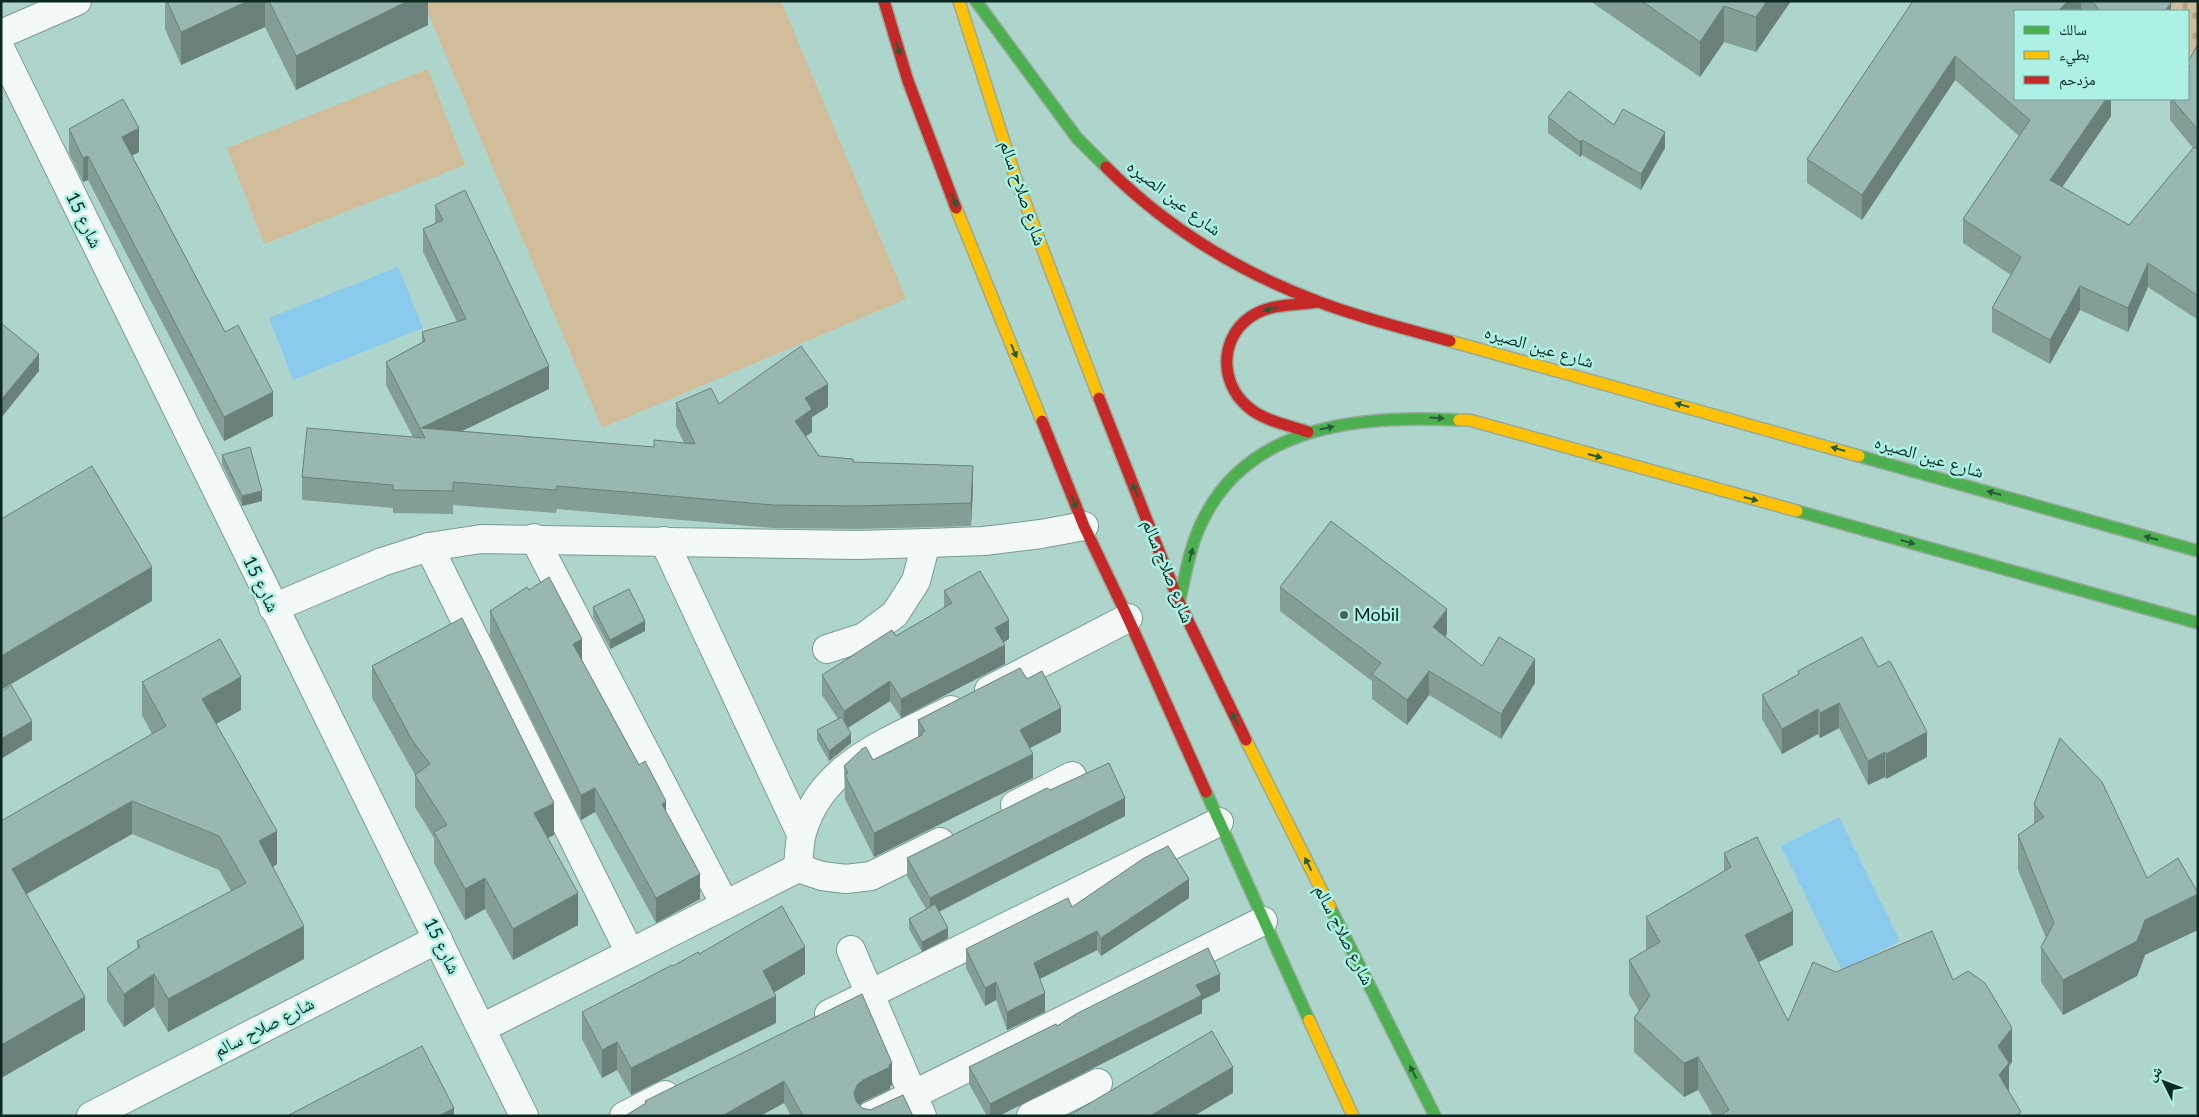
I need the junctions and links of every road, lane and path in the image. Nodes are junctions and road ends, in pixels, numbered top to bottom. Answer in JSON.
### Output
{"nodes":[{"id":1,"x":77,"y":1,"type":"edge"},
{"id":2,"x":884,"y":1,"type":"edge"},
{"id":3,"x":959,"y":1,"type":"edge"},
{"id":4,"x":976,"y":1,"type":"edge"},
{"id":5,"x":1,"y":34,"type":"edge"},
{"id":6,"x":1,"y":50,"type":"edge"},
{"id":7,"x":1319,"y":302,"type":"junction"},
{"id":8,"x":1308,"y":432,"type":"junction"},
{"id":9,"x":1084,"y":526,"type":"junction"},
{"id":10,"x":534,"y":538,"type":"junction"},
{"id":11,"x":664,"y":541,"type":"junction"},
{"id":12,"x":926,"y":543,"type":"junction"},
{"id":13,"x":429,"y":547,"type":"junction"},
{"id":14,"x":2198,"y":551,"type":"edge"},
{"id":15,"x":1179,"y":602,"type":"junction"},
{"id":16,"x":273,"y":608,"type":"junction"},
{"id":17,"x":1128,"y":618,"type":"junction"},
{"id":18,"x":2198,"y":623,"type":"edge"},
{"id":19,"x":827,"y":649,"type":"dead end"},
{"id":20,"x":1072,"y":776,"type":"dead end"},
{"id":21,"x":994,"y":816,"type":"edge"},
{"id":22,"x":1219,"y":822,"type":"junction"},
{"id":23,"x":958,"y":833,"type":"edge"},
{"id":24,"x":802,"y":834,"type":"junction"},
{"id":25,"x":798,"y":868,"type":"junction"},
{"id":26,"x":725,"y":905,"type":"junction"},
{"id":27,"x":1263,"y":921,"type":"junction"},
{"id":28,"x":438,"y":938,"type":"junction"},
{"id":29,"x":852,"y":950,"type":"dead end"},
{"id":30,"x":630,"y":953,"type":"junction"},
{"id":31,"x":870,"y":993,"type":"junction"},
{"id":32,"x":808,"y":1024,"type":"edge"},
{"id":33,"x":482,"y":1028,"type":"junction"},
{"id":34,"x":1098,"y":1082,"type":"dead end"},
{"id":35,"x":686,"y":1085,"type":"edge"},
{"id":36,"x":918,"y":1106,"type":"edge"},
{"id":37,"x":91,"y":1116,"type":"edge"},
{"id":38,"x":524,"y":1116,"type":"edge"},
{"id":39,"x":624,"y":1116,"type":"edge"},
{"id":40,"x":870,"y":1116,"type":"edge"},
{"id":41,"x":1031,"y":1116,"type":"edge"},
{"id":42,"x":1353,"y":1116,"type":"edge"},
{"id":43,"x":1435,"y":1116,"type":"edge"}],
"edges":[{"from":1,"to":5,"type":"street"},
{"from":2,"to":9,"type":"main road","one_way":true},
{"from":15,"to":3,"type":"main road","name":"شارع صلاح سالم","one_way":true},
{"from":4,"to":7,"type":"main road","name":"شارع عين الصيره"},
{"from":6,"to":16,"type":"street","name":"شارع 15"},
{"from":7,"to":8,"type":"main road","one_way":true},
{"from":14,"to":7,"type":"main road","name":"شارع عين الصيره","one_way":true},
{"from":15,"to":8,"type":"main road","one_way":true},
{"from":8,"to":18,"type":"main road","one_way":true},
{"from":9,"to":12,"type":"street"},
{"from":9,"to":17,"type":"main road"},
{"from":10,"to":11,"type":"street"},
{"from":10,"to":13,"type":"street"},
{"from":10,"to":26,"type":"street"},
{"from":11,"to":12,"type":"street"},
{"from":11,"to":24,"type":"street"},
{"from":12,"to":19,"type":"street"},
{"from":13,"to":16,"type":"street"},
{"from":13,"to":30,"type":"street"},
{"from":43,"to":15,"type":"main road","name":"شارع صلاح سالم","one_way":true},
{"from":16,"to":28,"type":"street","name":"شارع 15"},
{"from":17,"to":22,"type":"main road"},
{"from":17,"to":24,"type":"street"},
{"from":20,"to":21,"type":"street"},
{"from":22,"to":27,"type":"main road"},
{"from":22,"to":31,"type":"street"},
{"from":23,"to":25,"type":"street"},
{"from":24,"to":25,"type":"street"},
{"from":25,"to":26,"type":"street"},
{"from":26,"to":30,"type":"street"},
{"from":27,"to":36,"type":"street"},
{"from":27,"to":42,"type":"main road"},
{"from":28,"to":33,"type":"street","name":"شارع 15"},
{"from":28,"to":37,"type":"street","name":"شارع صلاح سالم"},
{"from":29,"to":31,"type":"street"},
{"from":30,"to":33,"type":"street"},
{"from":31,"to":32,"type":"street"},
{"from":31,"to":36,"type":"street"},
{"from":33,"to":38,"type":"street","name":"شارع 15"},
{"from":34,"to":41,"type":"street"},
{"from":35,"to":39,"type":"street"},
{"from":36,"to":40,"type":"street"}]}
